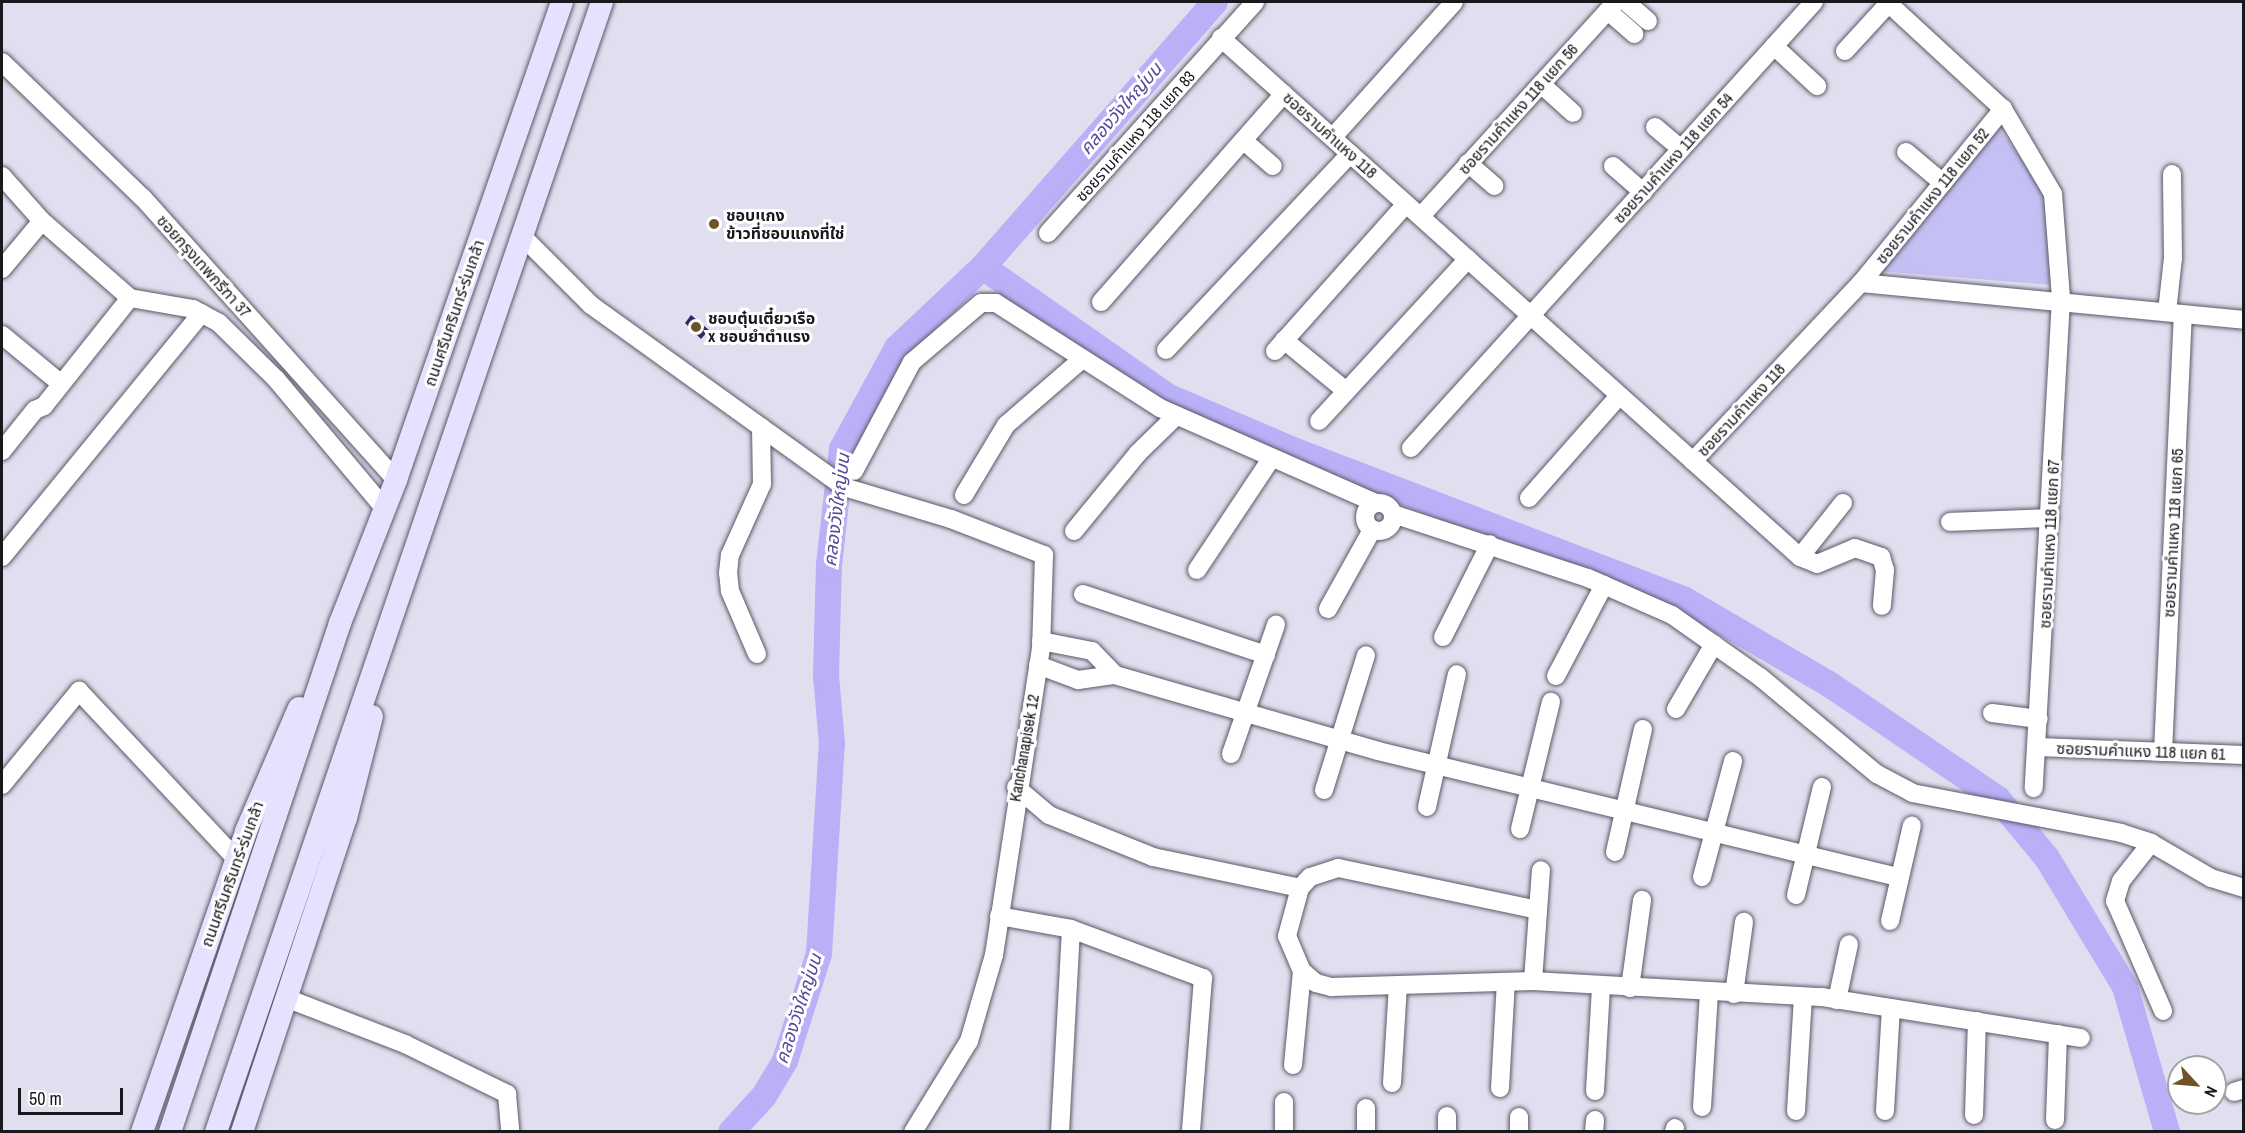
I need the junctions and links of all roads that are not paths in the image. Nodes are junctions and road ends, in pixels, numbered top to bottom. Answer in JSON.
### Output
{"nodes":[{"id":1,"x":562,"y":2,"type":"edge"},
{"id":2,"x":602,"y":2,"type":"edge"},
{"id":3,"x":1255,"y":2,"type":"edge"},
{"id":4,"x":1454,"y":2,"type":"edge"},
{"id":5,"x":1626,"y":2,"type":"edge"},
{"id":6,"x":1814,"y":2,"type":"edge"},
{"id":7,"x":1888,"y":2,"type":"edge"},
{"id":8,"x":1612,"y":6,"type":"edge"},
{"id":9,"x":1648,"y":21,"type":"dead end"},
{"id":10,"x":1634,"y":34,"type":"dead end"},
{"id":11,"x":1221,"y":38,"type":"junction"},
{"id":12,"x":1774,"y":46,"type":"junction"},
{"id":13,"x":1845,"y":51,"type":"dead end"},
{"id":14,"x":2,"y":62,"type":"edge"},
{"id":15,"x":1541,"y":84,"type":"junction"},
{"id":16,"x":1817,"y":86,"type":"dead end"},
{"id":17,"x":1284,"y":94,"type":"junction"},
{"id":18,"x":2003,"y":110,"type":"junction"},
{"id":19,"x":1573,"y":113,"type":"dead end"},
{"id":20,"x":1655,"y":127,"type":"dead end"},
{"id":21,"x":1333,"y":137,"type":"junction"},
{"id":22,"x":1244,"y":141,"type":"junction"},
{"id":23,"x":1681,"y":149,"type":"junction"},
{"id":24,"x":1906,"y":152,"type":"dead end"},
{"id":25,"x":1350,"y":154,"type":"junction"},
{"id":26,"x":1468,"y":164,"type":"junction"},
{"id":27,"x":1273,"y":166,"type":"dead end"},
{"id":28,"x":1613,"y":166,"type":"dead end"},
{"id":29,"x":2172,"y":174,"type":"dead end"},
{"id":30,"x":2,"y":176,"type":"edge"},
{"id":31,"x":1943,"y":183,"type":"junction"},
{"id":32,"x":1494,"y":186,"type":"dead end"},
{"id":33,"x":1643,"y":192,"type":"junction"},
{"id":34,"x":1406,"y":204,"type":"junction"},
{"id":35,"x":1421,"y":216,"type":"junction"},
{"id":36,"x":42,"y":221,"type":"junction"},
{"id":37,"x":1048,"y":233,"type":"dead end"},
{"id":38,"x":521,"y":236,"type":"junction"},
{"id":39,"x":1467,"y":259,"type":"junction"},
{"id":40,"x":2,"y":269,"type":"edge"},
{"id":41,"x":1861,"y":283,"type":"junction"},
{"id":42,"x":129,"y":298,"type":"junction"},
{"id":43,"x":2061,"y":299,"type":"junction"},
{"id":44,"x":1101,"y":302,"type":"dead end"},
{"id":45,"x":202,"y":313,"type":"junction"},
{"id":46,"x":2175,"y":313,"type":"junction"},
{"id":47,"x":1532,"y":315,"type":"junction"},
{"id":48,"x":2244,"y":320,"type":"edge"},
{"id":49,"x":2,"y":335,"type":"edge"},
{"id":50,"x":1166,"y":350,"type":"dead end"},
{"id":51,"x":1080,"y":361,"type":"junction"},
{"id":52,"x":60,"y":383,"type":"junction"},
{"id":53,"x":1346,"y":391,"type":"junction"},
{"id":54,"x":1619,"y":396,"type":"junction"},
{"id":55,"x":1176,"y":416,"type":"junction"},
{"id":56,"x":1319,"y":421,"type":"dead end"},
{"id":57,"x":761,"y":427,"type":"junction"},
{"id":58,"x":1411,"y":448,"type":"dead end"},
{"id":59,"x":2,"y":451,"type":"edge"},
{"id":60,"x":1271,"y":459,"type":"junction"},
{"id":61,"x":1693,"y":461,"type":"junction"},
{"id":62,"x":849,"y":479,"type":"junction"},
{"id":63,"x":396,"y":480,"type":"junction"},
{"id":64,"x":964,"y":495,"type":"dead end"},
{"id":65,"x":1529,"y":498,"type":"dead end"},
{"id":66,"x":1375,"y":503,"type":"junction"},
{"id":67,"x":1844,"y":503,"type":"dead end"},
{"id":68,"x":385,"y":509,"type":"junction"},
{"id":69,"x":1393,"y":514,"type":"junction"},
{"id":70,"x":2050,"y":518,"type":"junction"},
{"id":71,"x":1950,"y":522,"type":"dead end"},
{"id":72,"x":1372,"y":530,"type":"junction"},
{"id":73,"x":1074,"y":531,"type":"dead end"},
{"id":74,"x":1490,"y":544,"type":"junction"},
{"id":75,"x":2,"y":557,"type":"edge"},
{"id":76,"x":1800,"y":557,"type":"junction"},
{"id":77,"x":1197,"y":570,"type":"dead end"},
{"id":78,"x":1604,"y":585,"type":"junction"},
{"id":79,"x":1083,"y":594,"type":"dead end"},
{"id":80,"x":1882,"y":606,"type":"dead end"},
{"id":81,"x":1328,"y":609,"type":"dead end"},
{"id":82,"x":340,"y":623,"type":"junction"},
{"id":83,"x":1276,"y":625,"type":"dead end"},
{"id":84,"x":389,"y":626,"type":"junction"},
{"id":85,"x":1443,"y":637,"type":"dead end"},
{"id":86,"x":1041,"y":641,"type":"junction"},
{"id":87,"x":1714,"y":644,"type":"junction"},
{"id":88,"x":757,"y":654,"type":"dead end"},
{"id":89,"x":1266,"y":655,"type":"junction"},
{"id":90,"x":1366,"y":655,"type":"dead end"},
{"id":91,"x":1038,"y":665,"type":"junction"},
{"id":92,"x":1457,"y":674,"type":"dead end"},
{"id":93,"x":1115,"y":675,"type":"junction"},
{"id":94,"x":1556,"y":676,"type":"dead end"},
{"id":95,"x":1551,"y":702,"type":"dead end"},
{"id":96,"x":1676,"y":708,"type":"dead end"},
{"id":97,"x":1246,"y":713,"type":"junction"},
{"id":98,"x":1992,"y":713,"type":"dead end"},
{"id":99,"x":2039,"y":720,"type":"junction"},
{"id":100,"x":1643,"y":729,"type":"dead end"},
{"id":101,"x":1340,"y":740,"type":"junction"},
{"id":102,"x":2038,"y":747,"type":"junction"},
{"id":103,"x":2163,"y":752,"type":"junction"},
{"id":104,"x":1232,"y":754,"type":"dead end"},
{"id":105,"x":2244,"y":755,"type":"edge"},
{"id":106,"x":1733,"y":761,"type":"dead end"},
{"id":107,"x":1437,"y":765,"type":"junction"},
{"id":108,"x":2,"y":785,"type":"edge"},
{"id":109,"x":1822,"y":787,"type":"dead end"},
{"id":110,"x":1016,"y":788,"type":"junction"},
{"id":111,"x":1530,"y":788,"type":"junction"},
{"id":112,"x":2034,"y":788,"type":"dead end"},
{"id":113,"x":1324,"y":790,"type":"dead end"},
{"id":114,"x":1427,"y":807,"type":"dead end"},
{"id":115,"x":1624,"y":811,"type":"junction"},
{"id":116,"x":1912,"y":825,"type":"dead end"},
{"id":117,"x":1520,"y":829,"type":"dead end"},
{"id":118,"x":1714,"y":832,"type":"junction"},
{"id":119,"x":2151,"y":843,"type":"junction"},
{"id":120,"x":1615,"y":852,"type":"dead end"},
{"id":121,"x":1806,"y":855,"type":"junction"},
{"id":122,"x":236,"y":859,"type":"junction"},
{"id":123,"x":1541,"y":870,"type":"dead end"},
{"id":124,"x":1702,"y":877,"type":"dead end"},
{"id":125,"x":1898,"y":878,"type":"junction"},
{"id":126,"x":1300,"y":888,"type":"junction"},
{"id":127,"x":2244,"y":888,"type":"edge"},
{"id":128,"x":1796,"y":895,"type":"dead end"},
{"id":129,"x":1642,"y":900,"type":"dead end"},
{"id":130,"x":1538,"y":910,"type":"junction"},
{"id":131,"x":999,"y":916,"type":"junction"},
{"id":132,"x":1890,"y":921,"type":"dead end"},
{"id":133,"x":1744,"y":922,"type":"dead end"},
{"id":134,"x":1071,"y":929,"type":"junction"},
{"id":135,"x":1849,"y":944,"type":"dead end"},
{"id":136,"x":1302,"y":971,"type":"junction"},
{"id":137,"x":1533,"y":981,"type":"junction"},
{"id":138,"x":1506,"y":982,"type":"junction"},
{"id":139,"x":1398,"y":985,"type":"junction"},
{"id":140,"x":1601,"y":986,"type":"junction"},
{"id":141,"x":1630,"y":988,"type":"junction"},
{"id":142,"x":1709,"y":993,"type":"junction"},
{"id":143,"x":1734,"y":994,"type":"junction"},
{"id":144,"x":1803,"y":997,"type":"junction"},
{"id":145,"x":286,"y":998,"type":"junction"},
{"id":146,"x":1838,"y":1000,"type":"junction"},
{"id":147,"x":1891,"y":1008,"type":"junction"},
{"id":148,"x":2163,"y":1011,"type":"dead end"},
{"id":149,"x":1977,"y":1022,"type":"junction"},
{"id":150,"x":2058,"y":1034,"type":"junction"},
{"id":151,"x":2081,"y":1038,"type":"dead end"},
{"id":152,"x":1293,"y":1065,"type":"dead end"},
{"id":153,"x":1392,"y":1083,"type":"dead end"},
{"id":154,"x":1500,"y":1088,"type":"dead end"},
{"id":155,"x":1595,"y":1091,"type":"dead end"},
{"id":156,"x":1284,"y":1102,"type":"dead end"},
{"id":157,"x":1702,"y":1107,"type":"dead end"},
{"id":158,"x":1366,"y":1108,"type":"dead end"},
{"id":159,"x":1796,"y":1111,"type":"dead end"},
{"id":160,"x":1885,"y":1111,"type":"dead end"},
{"id":161,"x":1974,"y":1114,"type":"dead end"},
{"id":162,"x":2055,"y":1120,"type":"dead end"},
{"id":163,"x":142,"y":1131,"type":"edge"},
{"id":164,"x":170,"y":1131,"type":"edge"},
{"id":165,"x":216,"y":1131,"type":"edge"},
{"id":166,"x":242,"y":1131,"type":"edge"},
{"id":167,"x":510,"y":1131,"type":"edge"},
{"id":168,"x":913,"y":1131,"type":"edge"},
{"id":169,"x":1060,"y":1131,"type":"edge"},
{"id":170,"x":1191,"y":1131,"type":"edge"},
{"id":171,"x":1284,"y":1131,"type":"edge"},
{"id":172,"x":1366,"y":1131,"type":"edge"}],
"edges":[{"from":1,"to":63,"type":"main road","name":"ถนนศรีนครินทร์-ร่มเกล้า"},
{"from":2,"to":38,"type":"main road"},
{"from":3,"to":11,"type":"street","name":"ซอยรามคำแหง 118 แยก 83"},
{"from":4,"to":21,"type":"street"},
{"from":5,"to":9,"type":"street"},
{"from":6,"to":12,"type":"street","name":"ซอยรามคำแหง 118 แยก 54"},
{"from":7,"to":13,"type":"street"},
{"from":7,"to":18,"type":"street","name":"ซอยรามคำแหง 118 แยก 67"},
{"from":8,"to":10,"type":"street"},
{"from":8,"to":15,"type":"street","name":"ซอยรามคำแหง 118 แยก 56"},
{"from":11,"to":17,"type":"street","name":"ซอยรามคำแหง 118"},
{"from":11,"to":37,"type":"street","name":"ซอยรามคำแหง 118 แยก 83"},
{"from":12,"to":16,"type":"street"},
{"from":12,"to":23,"type":"street","name":"ซอยรามคำแหง 118 แยก 54"},
{"from":14,"to":63,"type":"street","name":"ซอยกรุงเทพกรีฑา 37"},
{"from":15,"to":19,"type":"street"},
{"from":15,"to":26,"type":"street","name":"ซอยรามคำแหง 118 แยก 56"},
{"from":17,"to":21,"type":"street","name":"ซอยรามคำแหง 118"},
{"from":17,"to":22,"type":"street"},
{"from":18,"to":31,"type":"street","name":"ซอยรามคำแหง 118 แยก 52"},
{"from":18,"to":43,"type":"street","name":"ซอยรามคำแหง 118 แยก 67"},
{"from":20,"to":23,"type":"street"},
{"from":21,"to":25,"type":"street","name":"ซอยรามคำแหง 118"},
{"from":22,"to":27,"type":"street"},
{"from":22,"to":44,"type":"street"},
{"from":23,"to":33,"type":"street","name":"ซอยรามคำแหง 118 แยก 54"},
{"from":24,"to":31,"type":"street"},
{"from":25,"to":34,"type":"street","name":"ซอยรามคำแหง 118"},
{"from":25,"to":50,"type":"street"},
{"from":26,"to":32,"type":"street"},
{"from":26,"to":35,"type":"street","name":"ซอยรามคำแหง 118 แยก 56"},
{"from":28,"to":33,"type":"street"},
{"from":29,"to":46,"type":"street","name":"ซอยรามคำแหง 118 แยก 65"},
{"from":30,"to":36,"type":"street"},
{"from":31,"to":41,"type":"street","name":"ซอยรามคำแหง 118 แยก 52"},
{"from":33,"to":47,"type":"street","name":"ซอยรามคำแหง 118 แยก 54"},
{"from":34,"to":35,"type":"street","name":"ซอยรามคำแหง 118"},
{"from":34,"to":53,"type":"street"},
{"from":35,"to":39,"type":"street","name":"ซอยรามคำแหง 118"},
{"from":36,"to":40,"type":"street"},
{"from":36,"to":42,"type":"street"},
{"from":38,"to":57,"type":"street"},
{"from":38,"to":84,"type":"main road"},
{"from":39,"to":47,"type":"street","name":"ซอยรามคำแหง 118"},
{"from":39,"to":53,"type":"street"},
{"from":41,"to":43,"type":"street"},
{"from":41,"to":61,"type":"street","name":"ซอยรามคำแหง 118"},
{"from":42,"to":45,"type":"street"},
{"from":42,"to":52,"type":"street"},
{"from":43,"to":46,"type":"street"},
{"from":43,"to":70,"type":"street","name":"ซอยรามคำแหง 118 แยก 67"},
{"from":45,"to":68,"type":"street"},
{"from":45,"to":75,"type":"street"},
{"from":46,"to":48,"type":"street"},
{"from":46,"to":103,"type":"street","name":"ซอยรามคำแหง 118 แยก 65"},
{"from":47,"to":54,"type":"street","name":"ซอยรามคำแหง 118"},
{"from":47,"to":58,"type":"street","name":"ซอยรามคำแหง 118 แยก 54"},
{"from":49,"to":52,"type":"street"},
{"from":51,"to":55,"type":"street"},
{"from":51,"to":62,"type":"street"},
{"from":51,"to":64,"type":"street"},
{"from":52,"to":59,"type":"street"},
{"from":53,"to":56,"type":"street"},
{"from":54,"to":61,"type":"street","name":"ซอยรามคำแหง 118"},
{"from":54,"to":65,"type":"street"},
{"from":55,"to":60,"type":"street"},
{"from":55,"to":73,"type":"street"},
{"from":57,"to":62,"type":"street"},
{"from":57,"to":88,"type":"street"},
{"from":60,"to":66,"type":"street"},
{"from":60,"to":77,"type":"street"},
{"from":61,"to":76,"type":"street"},
{"from":62,"to":86,"type":"street","name":"Kanchanapisek 12"},
{"from":63,"to":68,"type":"main road","name":"ถนนศรีนครินทร์-ร่มเกล้า"},
{"from":66,"to":69,"type":"street"},
{"from":66,"to":72,"type":"street"},
{"from":67,"to":76,"type":"street"},
{"from":68,"to":82,"type":"main road","name":"ถนนศรีนครินทร์-ร่มเกล้า"},
{"from":69,"to":72,"type":"street"},
{"from":69,"to":74,"type":"street"},
{"from":70,"to":71,"type":"street"},
{"from":70,"to":99,"type":"street","name":"ซอยรามคำแหง 118 แยก 67"},
{"from":72,"to":81,"type":"street"},
{"from":74,"to":78,"type":"street"},
{"from":74,"to":85,"type":"street"},
{"from":76,"to":80,"type":"street"},
{"from":78,"to":87,"type":"street"},
{"from":78,"to":94,"type":"street"},
{"from":79,"to":89,"type":"street"},
{"from":82,"to":122,"type":"main road","name":"ถนนศรีนครินทร์-ร่มเกล้า"},
{"from":82,"to":164,"type":"main road","name":"ถนนศรีนครินทร์-ร่มเกล้า"},
{"from":83,"to":89,"type":"street"},
{"from":84,"to":145,"type":"main road"},
{"from":84,"to":165,"type":"main road"},
{"from":86,"to":91,"type":"street","name":"Kanchanapisek 12"},
{"from":86,"to":93,"type":"street"},
{"from":87,"to":96,"type":"street"},
{"from":87,"to":119,"type":"street"},
{"from":89,"to":97,"type":"street"},
{"from":90,"to":101,"type":"street"},
{"from":91,"to":93,"type":"street"},
{"from":91,"to":110,"type":"street","name":"Kanchanapisek 12"},
{"from":92,"to":107,"type":"street"},
{"from":93,"to":97,"type":"street"},
{"from":95,"to":111,"type":"street"},
{"from":97,"to":101,"type":"street"},
{"from":97,"to":104,"type":"street"},
{"from":98,"to":99,"type":"street"},
{"from":99,"to":102,"type":"street","name":"ซอยรามคำแหง 118 แยก 67"},
{"from":100,"to":115,"type":"street"},
{"from":101,"to":107,"type":"street"},
{"from":101,"to":113,"type":"street"},
{"from":102,"to":103,"type":"street","name":"ซอยรามคำแหง 118 แยก 61"},
{"from":102,"to":112,"type":"street","name":"ซอยรามคำแหง 118 แยก 67"},
{"from":103,"to":105,"type":"street","name":"ซอยรามคำแหง 118 แยก 61"},
{"from":106,"to":118,"type":"street"},
{"from":107,"to":111,"type":"street"},
{"from":107,"to":114,"type":"street"},
{"from":108,"to":122,"type":"street"},
{"from":109,"to":121,"type":"street"},
{"from":110,"to":126,"type":"street"},
{"from":110,"to":131,"type":"street","name":"Kanchanapisek 12"},
{"from":111,"to":115,"type":"street"},
{"from":111,"to":117,"type":"street"},
{"from":115,"to":118,"type":"street"},
{"from":115,"to":120,"type":"street"},
{"from":116,"to":125,"type":"street"},
{"from":118,"to":121,"type":"street"},
{"from":118,"to":124,"type":"street"},
{"from":119,"to":127,"type":"street"},
{"from":119,"to":148,"type":"street"},
{"from":121,"to":125,"type":"street"},
{"from":121,"to":128,"type":"street"},
{"from":122,"to":163,"type":"main road","name":"ถนนศรีนครินทร์-ร่มเกล้า"},
{"from":123,"to":130,"type":"street"},
{"from":125,"to":132,"type":"street"},
{"from":126,"to":130,"type":"street"},
{"from":126,"to":136,"type":"street"},
{"from":129,"to":141,"type":"street"},
{"from":130,"to":137,"type":"street"},
{"from":131,"to":134,"type":"street"},
{"from":131,"to":168,"type":"street","name":"Kanchanapisek 12"},
{"from":133,"to":143,"type":"street"},
{"from":134,"to":169,"type":"street"},
{"from":134,"to":170,"type":"street"},
{"from":135,"to":146,"type":"street"},
{"from":136,"to":139,"type":"street"},
{"from":136,"to":152,"type":"street"},
{"from":137,"to":138,"type":"street"},
{"from":137,"to":140,"type":"street"},
{"from":138,"to":139,"type":"street"},
{"from":138,"to":154,"type":"street"},
{"from":139,"to":153,"type":"street"},
{"from":140,"to":141,"type":"street"},
{"from":140,"to":155,"type":"street"},
{"from":141,"to":142,"type":"street"},
{"from":142,"to":143,"type":"street"},
{"from":142,"to":157,"type":"street"},
{"from":143,"to":144,"type":"street"},
{"from":144,"to":146,"type":"street"},
{"from":144,"to":159,"type":"street"},
{"from":145,"to":166,"type":"main road"},
{"from":145,"to":167,"type":"street"},
{"from":146,"to":147,"type":"street"},
{"from":147,"to":149,"type":"street"},
{"from":147,"to":160,"type":"street"},
{"from":149,"to":150,"type":"street"},
{"from":149,"to":161,"type":"street"},
{"from":150,"to":151,"type":"street"},
{"from":150,"to":162,"type":"street"},
{"from":156,"to":171,"type":"street"},
{"from":158,"to":172,"type":"street"}]}
